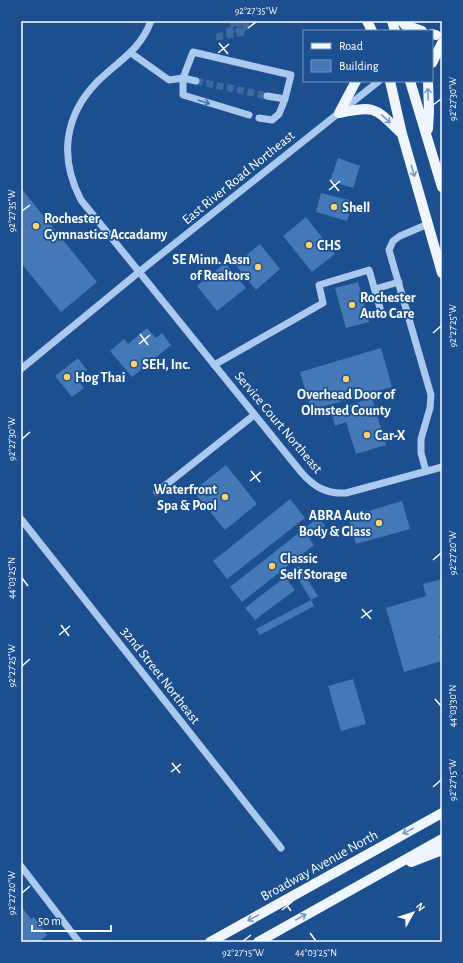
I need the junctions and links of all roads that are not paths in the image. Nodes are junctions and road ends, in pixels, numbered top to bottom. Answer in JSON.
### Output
{"nodes":[{"id":1,"x":151,"y":21,"type":"edge"},
{"id":2,"x":366,"y":21,"type":"edge"},
{"id":3,"x":402,"y":21,"type":"edge"},
{"id":4,"x":371,"y":30,"type":"edge"},
{"id":5,"x":419,"y":30,"type":"edge"},
{"id":6,"x":437,"y":36,"type":"edge"},
{"id":7,"x":131,"y":53,"type":"junction"},
{"id":8,"x":433,"y":58,"type":"edge"},
{"id":9,"x":183,"y":78,"type":"junction"},
{"id":10,"x":196,"y":81,"type":"tunnel mouth"},
{"id":11,"x":355,"y":82,"type":"edge"},
{"id":12,"x":378,"y":82,"type":"edge"},
{"id":13,"x":390,"y":82,"type":"edge"},
{"id":14,"x":410,"y":82,"type":"edge"},
{"id":15,"x":428,"y":82,"type":"edge"},
{"id":16,"x":266,"y":96,"type":"tunnel mouth"},
{"id":17,"x":285,"y":99,"type":"junction"},
{"id":18,"x":339,"y":113,"type":"junction"},
{"id":19,"x":249,"y":116,"type":"dead end"},
{"id":20,"x":259,"y":118,"type":"dead end"},
{"id":21,"x":402,"y":134,"type":"junction"},
{"id":22,"x":427,"y":135,"type":"junction"},
{"id":23,"x":442,"y":187,"type":"edge"},
{"id":24,"x":428,"y":224,"type":"junction"},
{"id":25,"x":139,"y":272,"type":"junction"},
{"id":26,"x":442,"y":273,"type":"edge"},
{"id":27,"x":398,"y":282,"type":"junction"},
{"id":28,"x":375,"y":289,"type":"junction"},
{"id":29,"x":380,"y":308,"type":"dead end"},
{"id":30,"x":21,"y":358,"type":"edge"},
{"id":31,"x":214,"y":365,"type":"junction"},
{"id":32,"x":24,"y":367,"type":"edge"},
{"id":33,"x":254,"y":414,"type":"junction"},
{"id":34,"x":442,"y":467,"type":"edge"},
{"id":35,"x":426,"y":471,"type":"junction"},
{"id":36,"x":157,"y":492,"type":"dead end"},
{"id":37,"x":21,"y":519,"type":"edge"},
{"id":38,"x":442,"y":813,"type":"edge"},
{"id":39,"x":442,"y":839,"type":"edge"},
{"id":40,"x":281,"y":848,"type":"dead end"},
{"id":41,"x":442,"y":850,"type":"edge"},
{"id":42,"x":21,"y":866,"type":"edge"},
{"id":43,"x":367,"y":881,"type":"junction"},
{"id":44,"x":79,"y":942,"type":"edge"},
{"id":45,"x":210,"y":942,"type":"edge"},
{"id":46,"x":258,"y":942,"type":"edge"}],
"edges":[{"from":1,"to":7,"type":"street","name":"Service Court Northeast"},
{"from":2,"to":4,"type":"main road"},
{"from":3,"to":5,"type":"main road"},
{"from":6,"to":8,"type":"main road"},
{"from":7,"to":9,"type":"street"},
{"from":7,"to":25,"type":"street","name":"Service Court Northeast"},
{"from":9,"to":10,"type":"street"},
{"from":9,"to":17,"type":"street"},
{"from":9,"to":19,"type":"street","one_way":true},
{"from":11,"to":18,"type":"main road"},
{"from":12,"to":18,"type":"street","name":"East River Road Northeast"},
{"from":13,"to":21,"type":"main road"},
{"from":14,"to":22,"type":"main road"},
{"from":22,"to":15,"type":"main road","one_way":true},
{"from":16,"to":17,"type":"street"},
{"from":17,"to":20,"type":"street"},
{"from":18,"to":21,"type":"main road","one_way":true},
{"from":18,"to":25,"type":"street","name":"East River Road Northeast"},
{"from":21,"to":24,"type":"main road","one_way":true},
{"from":22,"to":23,"type":"main road"},
{"from":24,"to":26,"type":"main road"},
{"from":24,"to":27,"type":"street"},
{"from":25,"to":31,"type":"street","name":"Service Court Northeast"},
{"from":25,"to":32,"type":"street","name":"East River Road Northeast"},
{"from":27,"to":28,"type":"street"},
{"from":27,"to":35,"type":"street"},
{"from":28,"to":29,"type":"street"},
{"from":28,"to":31,"type":"street"},
{"from":30,"to":32,"type":"street"},
{"from":31,"to":33,"type":"street","name":"Service Court Northeast"},
{"from":33,"to":35,"type":"street","name":"Service Court Northeast"},
{"from":33,"to":36,"type":"street"},
{"from":34,"to":35,"type":"street","name":"Service Court Northeast"},
{"from":37,"to":40,"type":"street","name":"32nd Street Northeast"},
{"from":38,"to":45,"type":"main road","name":"Broadway Avenue North","one_way":true},
{"from":39,"to":43,"type":"main road"},
{"from":41,"to":43,"type":"main road"},
{"from":42,"to":44,"type":"street"},
{"from":46,"to":43,"type":"main road","one_way":true}]}
